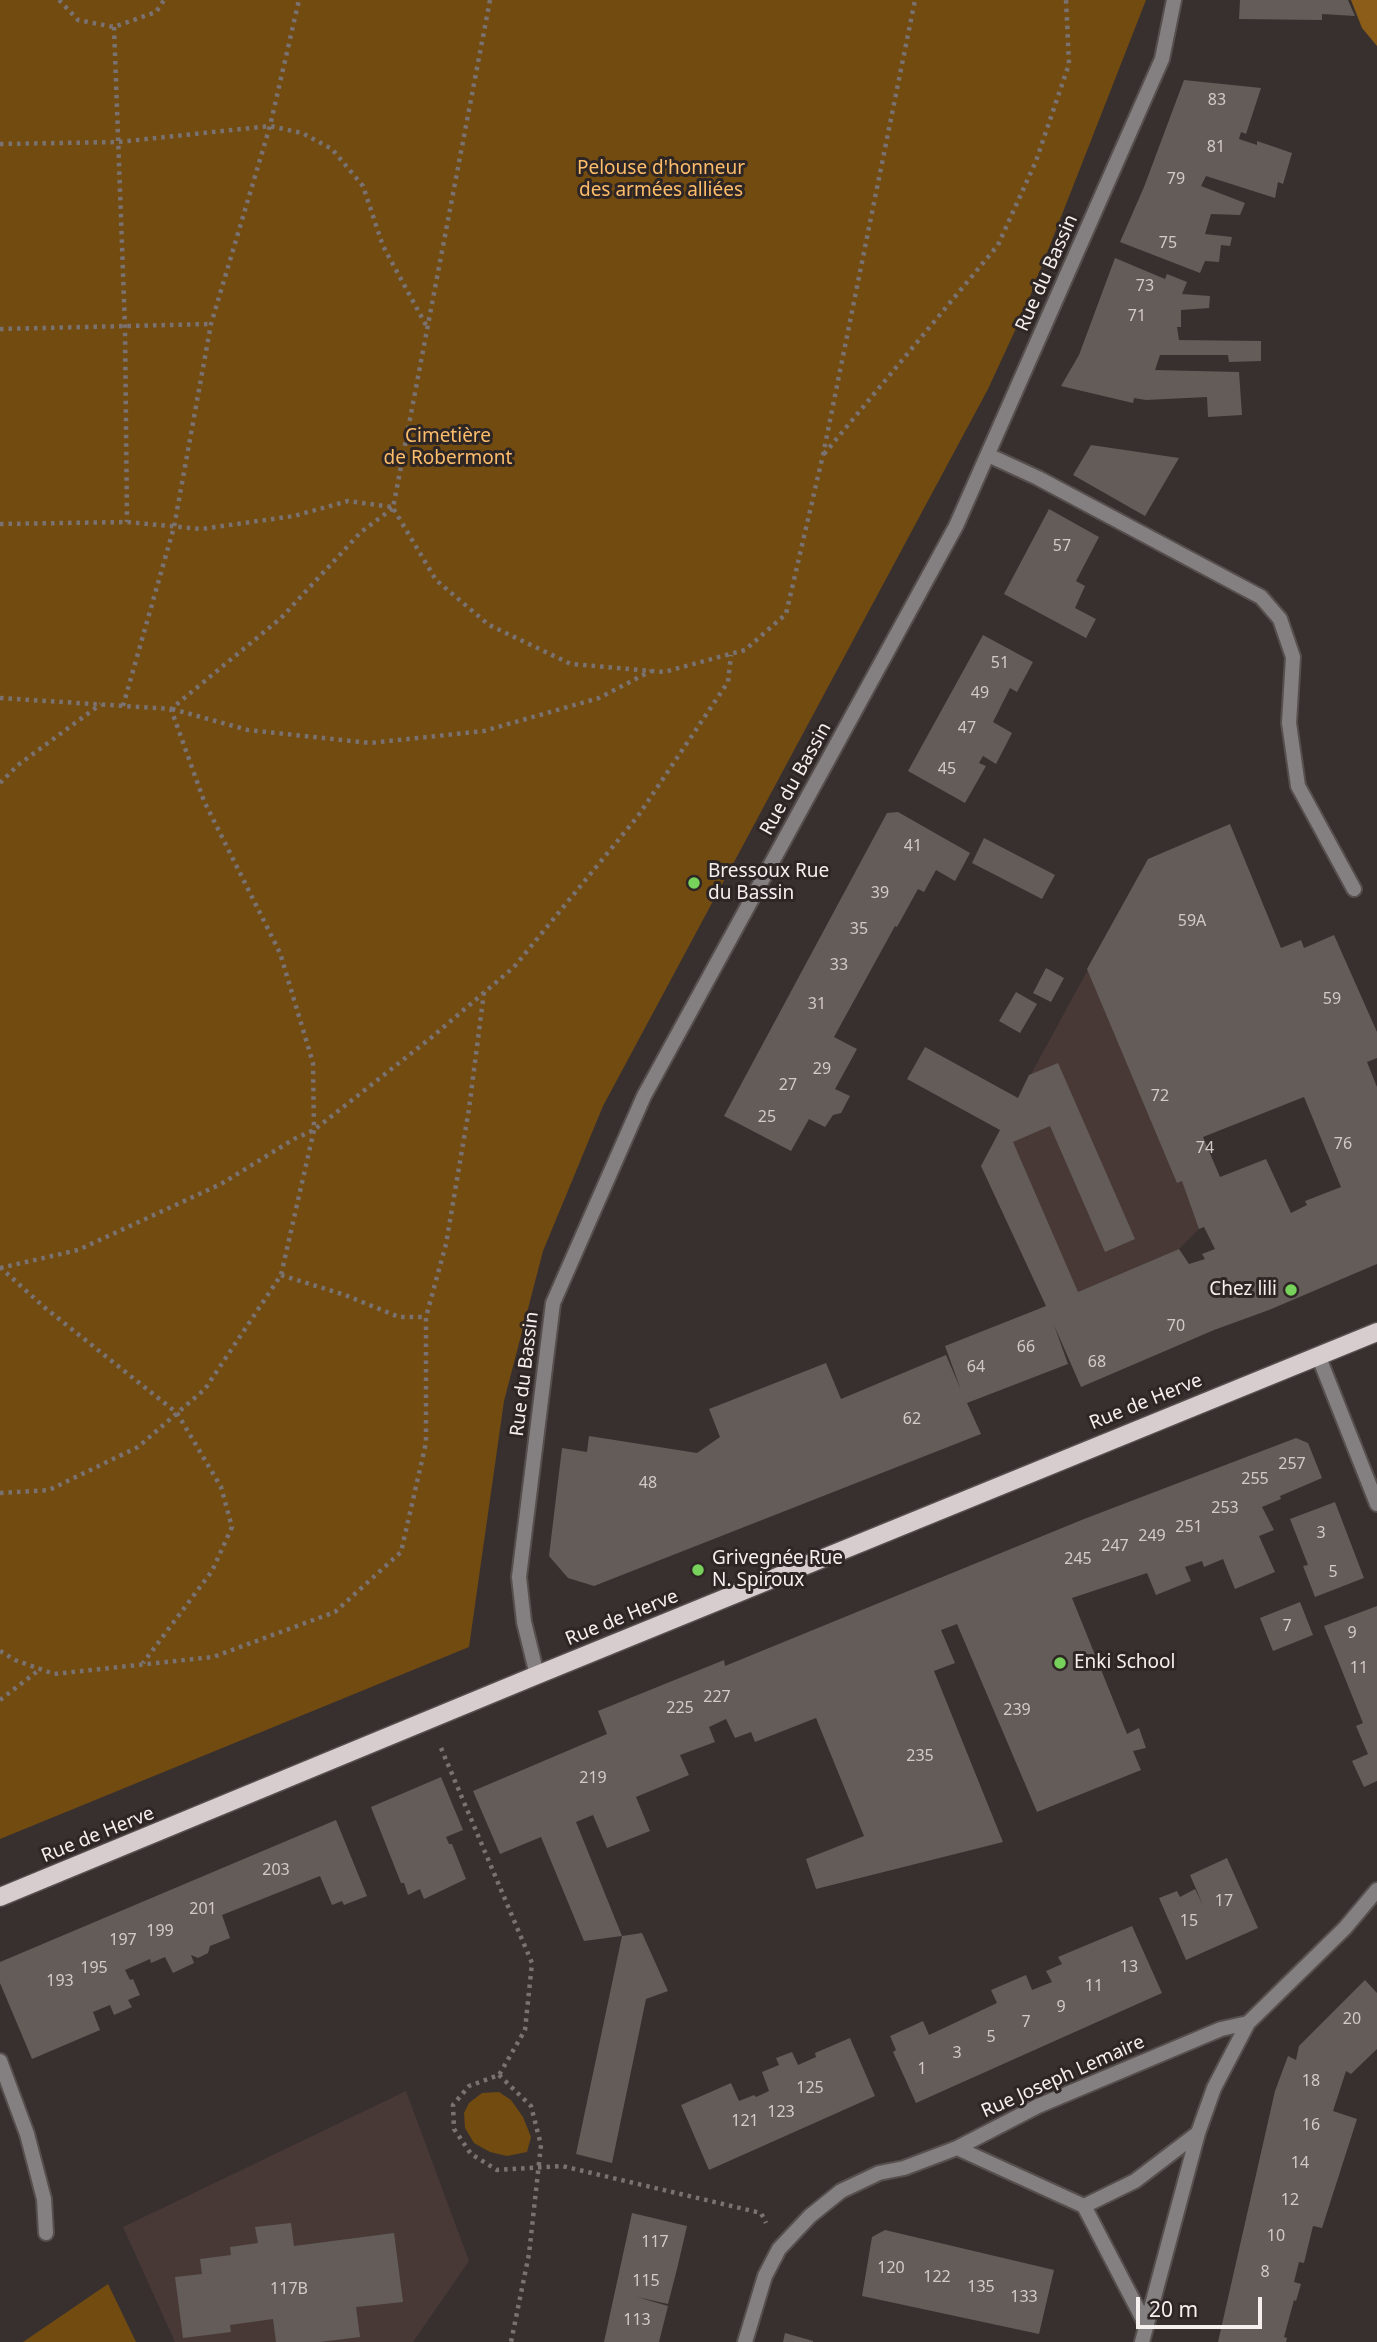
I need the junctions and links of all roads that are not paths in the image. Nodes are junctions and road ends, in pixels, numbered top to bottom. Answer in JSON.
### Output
{"nodes":[{"id":1,"x":1174,"y":0,"type":"edge"},
{"id":2,"x":988,"y":455,"type":"junction"},
{"id":3,"x":1354,"y":889,"type":"dead end"},
{"id":4,"x":1377,"y":1332,"type":"edge"},
{"id":5,"x":1318,"y":1355,"type":"junction"},
{"id":6,"x":1377,"y":1504,"type":"edge"},
{"id":7,"x":537,"y":1675,"type":"junction"},
{"id":8,"x":1377,"y":1890,"type":"edge"},
{"id":9,"x":0,"y":1897,"type":"edge"},
{"id":10,"x":1248,"y":2023,"type":"junction"},
{"id":11,"x":0,"y":2061,"type":"edge"},
{"id":12,"x":1198,"y":2133,"type":"junction"},
{"id":13,"x":957,"y":2148,"type":"junction"},
{"id":14,"x":1084,"y":2206,"type":"junction"},
{"id":15,"x":46,"y":2233,"type":"dead end"},
{"id":16,"x":1146,"y":2325,"type":"junction"},
{"id":17,"x":745,"y":2342,"type":"edge"},
{"id":18,"x":1142,"y":2342,"type":"edge"}],
"edges":[{"from":1,"to":2,"type":"street","name":"Rue du Bassin"},
{"from":2,"to":3,"type":"street"},
{"from":2,"to":7,"type":"street","name":"Rue du Bassin"},
{"from":4,"to":5,"type":"main road","name":"Rue de Herve"},
{"from":5,"to":6,"type":"street"},
{"from":5,"to":7,"type":"main road","name":"Rue de Herve"},
{"from":7,"to":9,"type":"main road","name":"Rue de Herve"},
{"from":8,"to":10,"type":"street","name":"Rue Joseph Lemaire"},
{"from":10,"to":12,"type":"street","name":"Rue Joseph Lemaire"},
{"from":10,"to":13,"type":"street","name":"Rue Joseph Lemaire"},
{"from":11,"to":15,"type":"street"},
{"from":12,"to":14,"type":"street"},
{"from":12,"to":16,"type":"street","name":"Rue Joseph Lemaire"},
{"from":13,"to":14,"type":"street"},
{"from":13,"to":17,"type":"street","name":"Rue Joseph Lemaire"},
{"from":14,"to":16,"type":"street"},
{"from":16,"to":18,"type":"street","name":"Rue Joseph Lemaire"}]}
